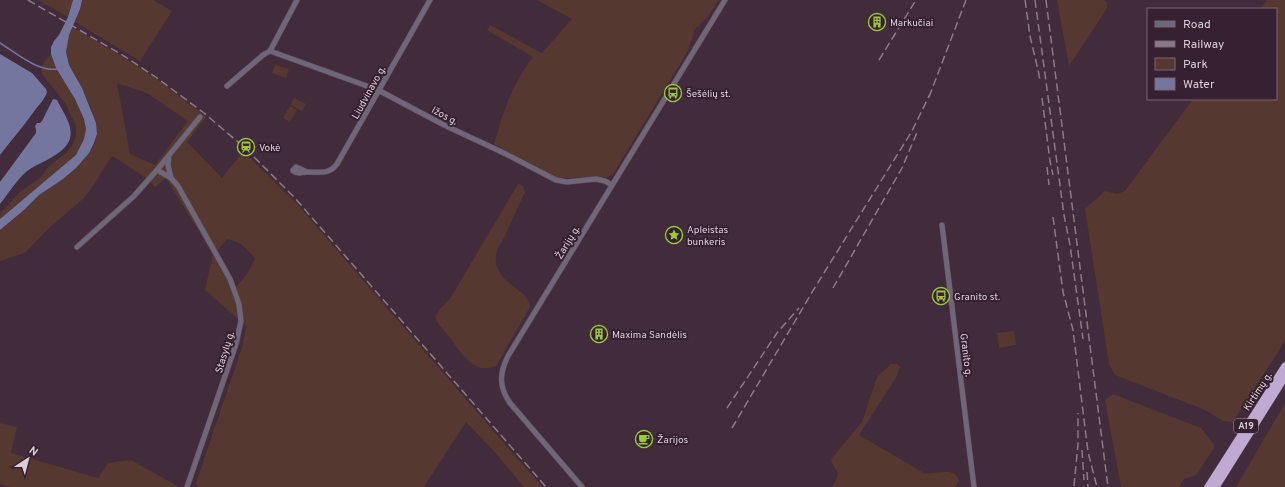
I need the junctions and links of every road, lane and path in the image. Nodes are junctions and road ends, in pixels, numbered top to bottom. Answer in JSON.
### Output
{"nodes":[{"id":1,"x":297,"y":0,"type":"edge"},
{"id":2,"x":430,"y":0,"type":"edge"},
{"id":3,"x":725,"y":0,"type":"edge"},
{"id":4,"x":270,"y":51,"type":"junction"},
{"id":5,"x":227,"y":86,"type":"dead end"},
{"id":6,"x":378,"y":90,"type":"junction"},
{"id":7,"x":200,"y":117,"type":"dead end"},
{"id":8,"x":169,"y":155,"type":"junction"},
{"id":9,"x":157,"y":170,"type":"junction"},
{"id":10,"x":307,"y":172,"type":"dead end"},
{"id":11,"x":171,"y":178,"type":"junction"},
{"id":12,"x":612,"y":185,"type":"junction"},
{"id":13,"x":942,"y":225,"type":"dead end"},
{"id":14,"x":77,"y":247,"type":"dead end"},
{"id":15,"x":1285,"y":366,"type":"edge"},
{"id":16,"x":1285,"y":377,"type":"edge"},
{"id":17,"x":187,"y":487,"type":"edge"},
{"id":18,"x":582,"y":487,"type":"edge"},
{"id":19,"x":974,"y":487,"type":"edge"},
{"id":20,"x":1208,"y":487,"type":"edge"},
{"id":21,"x":1216,"y":487,"type":"edge"}],
"edges":[{"from":1,"to":4,"type":"street"},
{"from":2,"to":6,"type":"street","name":"Liudvinavo g."},
{"from":3,"to":12,"type":"street","name":"Žarijų g."},
{"from":4,"to":5,"type":"street"},
{"from":4,"to":6,"type":"street","name":"Ižos g."},
{"from":6,"to":10,"type":"street","name":"Liudvinavo g."},
{"from":6,"to":12,"type":"street","name":"Ižos g."},
{"from":7,"to":8,"type":"street"},
{"from":8,"to":9,"type":"street"},
{"from":8,"to":11,"type":"street"},
{"from":9,"to":11,"type":"street","name":"Stasylų g."},
{"from":9,"to":14,"type":"street"},
{"from":11,"to":17,"type":"street","name":"Stasylų g."},
{"from":12,"to":18,"type":"street","name":"Žarijų g."},
{"from":13,"to":19,"type":"street","name":"Granito g."},
{"from":15,"to":20,"type":"highway","name":"Kirtimų g.","number":"A19"},
{"from":16,"to":21,"type":"highway","name":"Kirtimų g.","number":"A19"}]}
